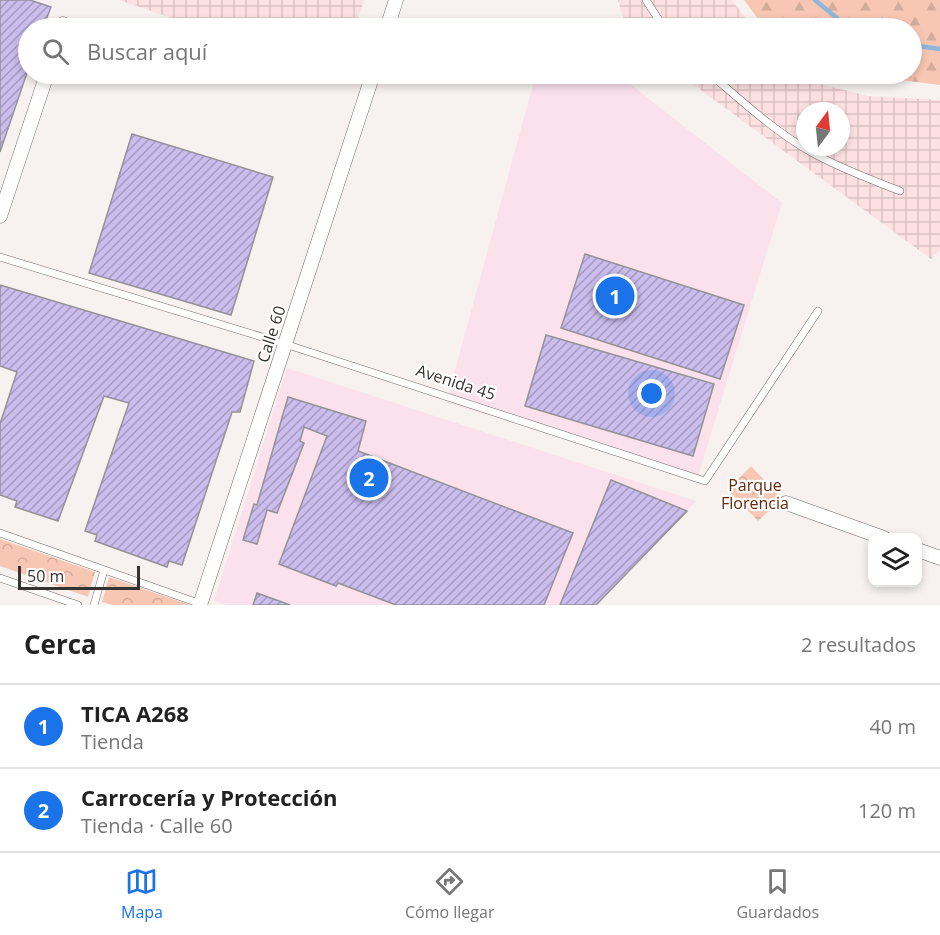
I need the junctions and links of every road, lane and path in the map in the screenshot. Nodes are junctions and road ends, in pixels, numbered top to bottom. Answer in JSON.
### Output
{"nodes":[{"id":1,"x":396,"y":0,"type":"edge"},
{"id":2,"x":646,"y":0,"type":"edge"},
{"id":3,"x":390,"y":18,"type":"edge"},
{"id":4,"x":658,"y":18,"type":"edge"},
{"id":5,"x":44,"y":84,"type":"edge"},
{"id":6,"x":370,"y":84,"type":"edge"},
{"id":7,"x":722,"y":84,"type":"edge"},
{"id":8,"x":900,"y":191,"type":"dead end"},
{"id":9,"x":0,"y":216,"type":"edge"},
{"id":10,"x":0,"y":257,"type":"edge"},
{"id":11,"x":818,"y":311,"type":"dead end"},
{"id":12,"x":285,"y":344,"type":"junction"},
{"id":13,"x":786,"y":503,"type":"dead end"},
{"id":14,"x":0,"y":533,"type":"edge"},
{"id":15,"x":872,"y":533,"type":"edge"},
{"id":16,"x":922,"y":551,"type":"edge"},
{"id":17,"x":940,"y":558,"type":"edge"},
{"id":18,"x":104,"y":570,"type":"junction"},
{"id":19,"x":0,"y":578,"type":"edge"},
{"id":20,"x":201,"y":604,"type":"edge"},
{"id":21,"x":78,"y":605,"type":"edge"},
{"id":22,"x":94,"y":605,"type":"edge"}],
"edges":[{"from":1,"to":3,"type":"street"},
{"from":2,"to":4,"type":"lane"},
{"from":5,"to":9,"type":"street"},
{"from":6,"to":12,"type":"street","name":"Calle 60"},
{"from":7,"to":8,"type":"lane"},
{"from":10,"to":12,"type":"lane","name":"Avenida 45"},
{"from":11,"to":12,"type":"lane","name":"Avenida 45"},
{"from":12,"to":20,"type":"street","name":"Calle 60"},
{"from":13,"to":15,"type":"street"},
{"from":14,"to":18,"type":"lane"},
{"from":16,"to":17,"type":"street"},
{"from":18,"to":20,"type":"lane"},
{"from":18,"to":22,"type":"lane"},
{"from":19,"to":21,"type":"lane"}]}
